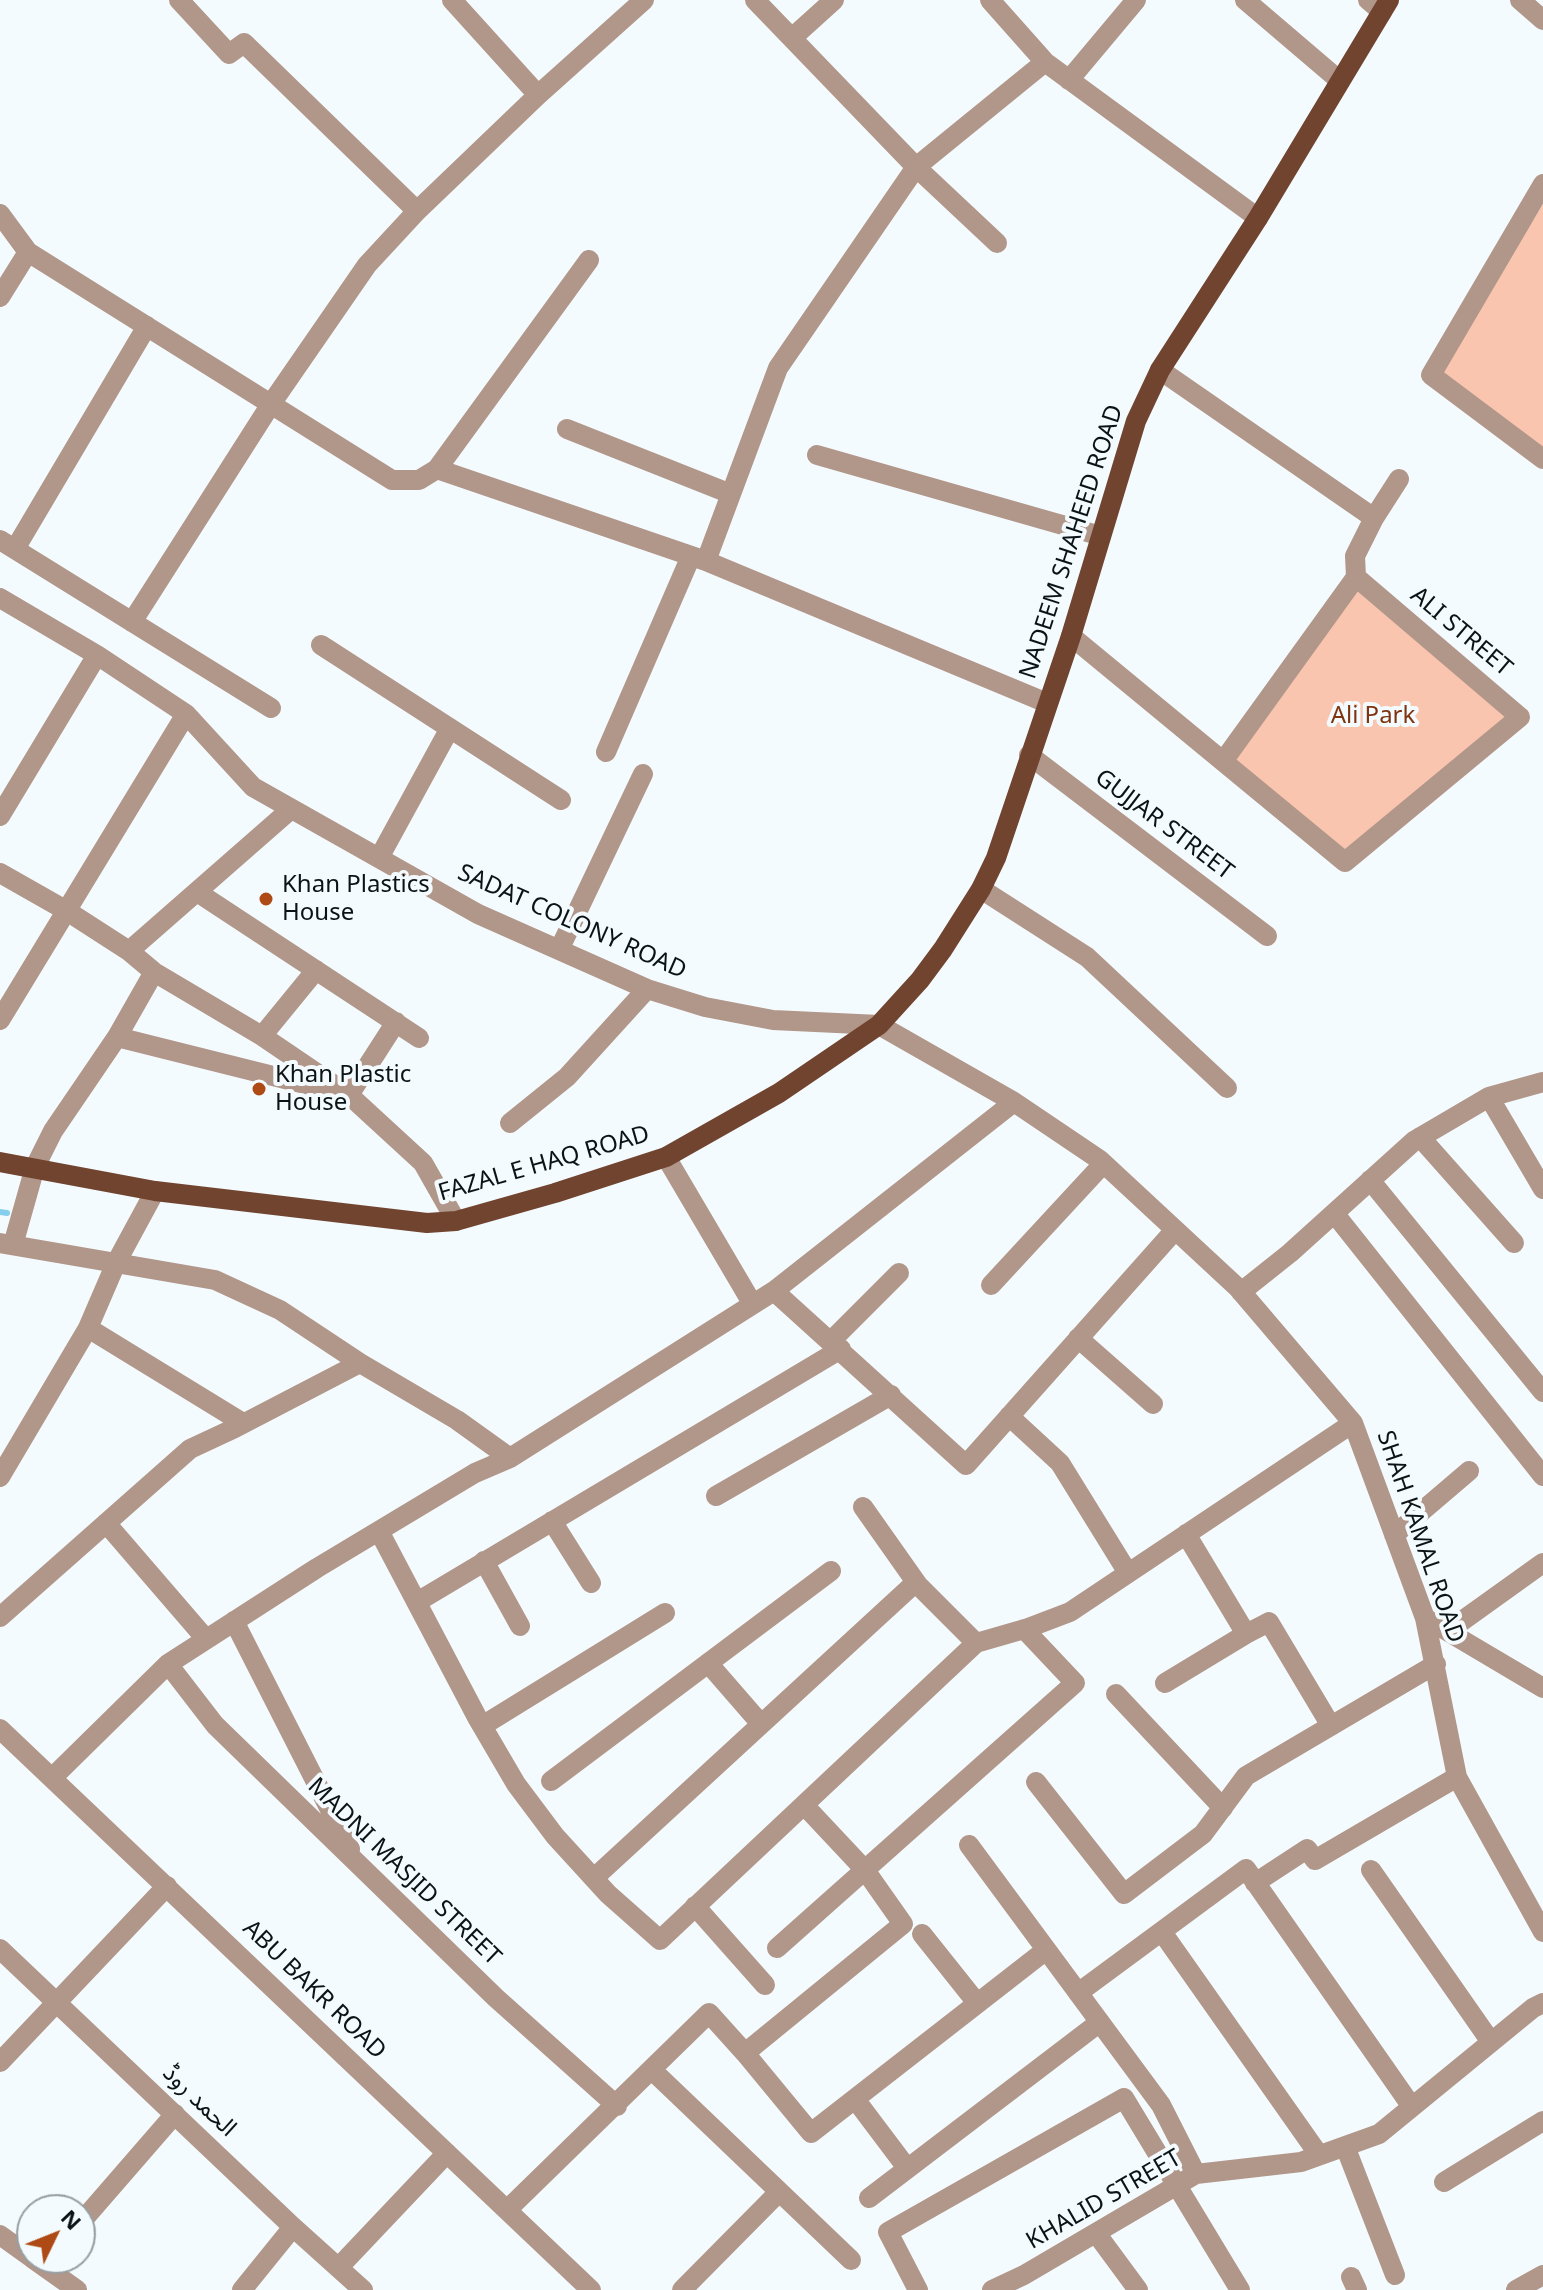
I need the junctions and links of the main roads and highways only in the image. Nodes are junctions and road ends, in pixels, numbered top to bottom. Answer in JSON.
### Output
{"nodes":[{"id":1,"x":1379,"y":4,"type":"edge"},
{"id":2,"x":879,"y":1025,"type":"joint"},
{"id":3,"x":0,"y":1162,"type":"edge"}],
"edges":[{"from":1,"to":2,"type":"main road","name":"NADEEM SHAHEED ROAD"},
{"from":2,"to":3,"type":"main road","name":"FAZAL E HAQ ROAD"}]}
